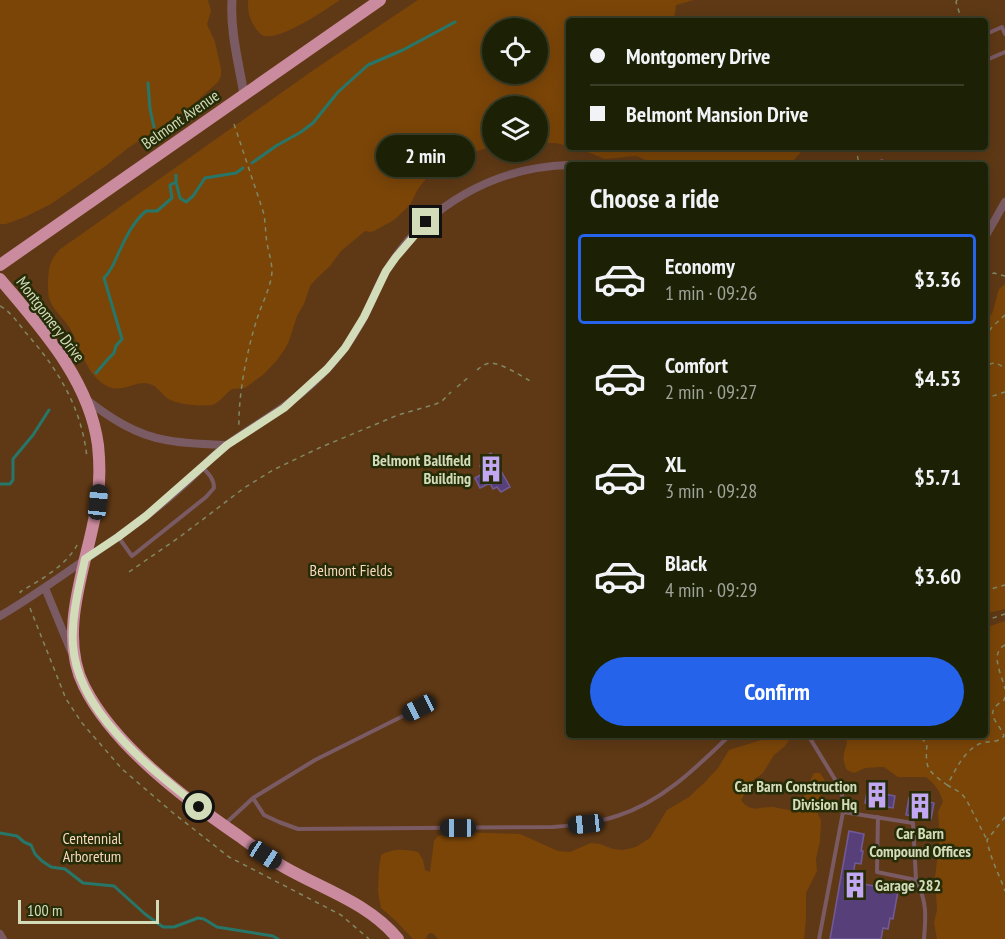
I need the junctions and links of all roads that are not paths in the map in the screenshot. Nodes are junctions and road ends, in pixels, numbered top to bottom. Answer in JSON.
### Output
{"nodes":[{"id":1,"x":232,"y":0,"type":"edge"},
{"id":2,"x":380,"y":0,"type":"edge"},
{"id":3,"x":988,"y":33,"type":"edge"},
{"id":4,"x":1005,"y":34,"type":"edge"},
{"id":5,"x":1005,"y":52,"type":"edge"},
{"id":6,"x":988,"y":59,"type":"edge"},
{"id":7,"x":244,"y":95,"type":"junction"},
{"id":8,"x":566,"y":165,"type":"edge"},
{"id":9,"x":1005,"y":202,"type":"edge"},
{"id":10,"x":988,"y":226,"type":"edge"},
{"id":11,"x":0,"y":265,"type":"edge"},
{"id":12,"x":0,"y":279,"type":"edge"},
{"id":13,"x":85,"y":399,"type":"junction"},
{"id":14,"x":227,"y":445,"type":"junction"},
{"id":15,"x":202,"y":467,"type":"junction"},
{"id":16,"x":118,"y":537,"type":"junction"},
{"id":17,"x":85,"y":559,"type":"junction"},
{"id":18,"x":45,"y":588,"type":"junction"},
{"id":19,"x":0,"y":616,"type":"edge"},
{"id":20,"x":75,"y":661,"type":"junction"},
{"id":21,"x":419,"y":708,"type":"dead end"},
{"id":22,"x":726,"y":738,"type":"edge"},
{"id":23,"x":810,"y":738,"type":"edge"},
{"id":24,"x":253,"y":798,"type":"junction"},
{"id":25,"x":843,"y":812,"type":"junction"},
{"id":26,"x":878,"y":817,"type":"junction"},
{"id":27,"x":223,"y":825,"type":"junction"},
{"id":28,"x":916,"y":880,"type":"junction"},
{"id":29,"x":0,"y":934,"type":"edge"},
{"id":30,"x":3,"y":939,"type":"edge"},
{"id":31,"x":398,"y":939,"type":"edge"},
{"id":32,"x":819,"y":939,"type":"edge"},
{"id":33,"x":924,"y":939,"type":"edge"}],
"edges":[{"from":1,"to":7,"type":"street"},
{"from":2,"to":7,"type":"main road","name":"Belmont Avenue"},
{"from":3,"to":4,"type":"lane"},
{"from":5,"to":6,"type":"lane"},
{"from":7,"to":11,"type":"main road","name":"Belmont Avenue"},
{"from":8,"to":14,"type":"street"},
{"from":9,"to":10,"type":"street"},
{"from":12,"to":13,"type":"main road","name":"Montgomery Drive"},
{"from":13,"to":14,"type":"street"},
{"from":13,"to":17,"type":"main road","name":"Montgomery Drive"},
{"from":14,"to":15,"type":"street"},
{"from":15,"to":16,"type":"street"},
{"from":15,"to":16,"type":"lane"},
{"from":16,"to":17,"type":"street"},
{"from":17,"to":18,"type":"street"},
{"from":17,"to":20,"type":"main road","name":"Montgomery Drive"},
{"from":18,"to":19,"type":"street"},
{"from":18,"to":20,"type":"street","name":"Montgomery Drive"},
{"from":20,"to":27,"type":"main road","name":"Montgomery Drive"},
{"from":21,"to":24,"type":"lane"},
{"from":22,"to":24,"type":"lane"},
{"from":23,"to":25,"type":"lane"},
{"from":24,"to":27,"type":"lane"},
{"from":25,"to":26,"type":"lane"},
{"from":25,"to":32,"type":"lane"},
{"from":26,"to":28,"type":"lane"},
{"from":26,"to":28,"type":"lane"},
{"from":27,"to":31,"type":"main road","name":"Montgomery Drive"},
{"from":28,"to":33,"type":"lane"},
{"from":29,"to":30,"type":"street"}]}
